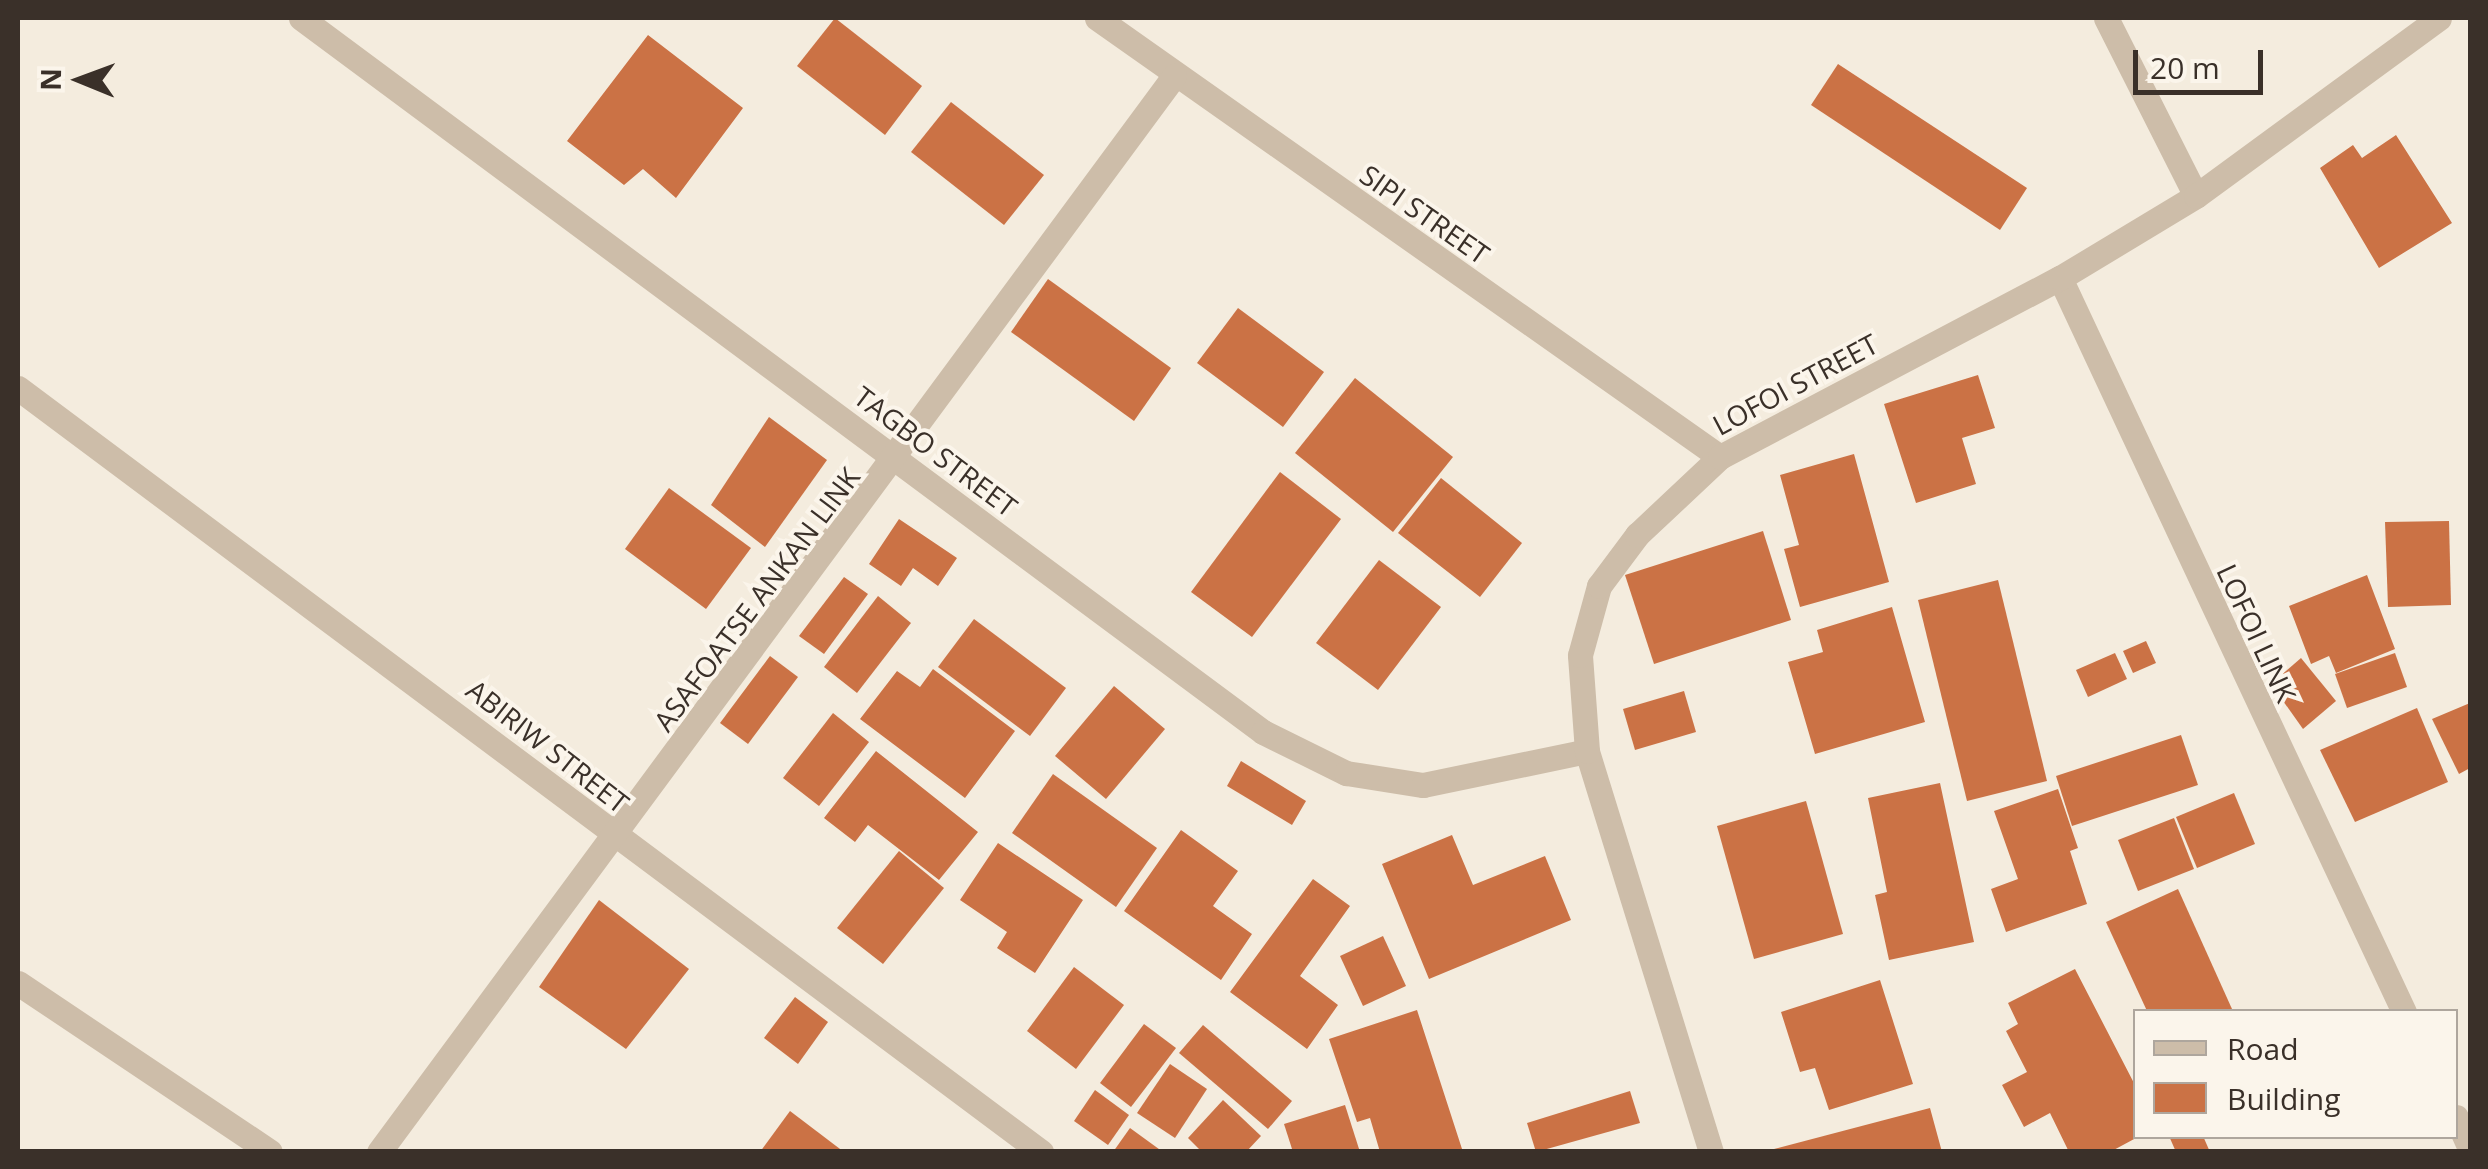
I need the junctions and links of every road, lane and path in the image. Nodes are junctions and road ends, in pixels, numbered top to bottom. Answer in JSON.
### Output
{"nodes":[{"id":1,"x":301,"y":18,"type":"edge"},
{"id":2,"x":1097,"y":18,"type":"edge"},
{"id":3,"x":2106,"y":18,"type":"edge"},
{"id":4,"x":2439,"y":18,"type":"edge"},
{"id":5,"x":1174,"y":76,"type":"junction"},
{"id":6,"x":2196,"y":196,"type":"junction"},
{"id":7,"x":2060,"y":278,"type":"junction"},
{"id":8,"x":18,"y":388,"type":"edge"},
{"id":9,"x":1720,"y":457,"type":"junction"},
{"id":10,"x":896,"y":459,"type":"junction"},
{"id":11,"x":1587,"y":751,"type":"junction"},
{"id":12,"x":616,"y":838,"type":"junction"},
{"id":13,"x":18,"y":983,"type":"edge"},
{"id":14,"x":2403,"y":1009,"type":"edge"},
{"id":15,"x":2458,"y":1121,"type":"edge"},
{"id":16,"x":2470,"y":1148,"type":"edge"},
{"id":17,"x":270,"y":1152,"type":"edge"},
{"id":18,"x":379,"y":1152,"type":"edge"},
{"id":19,"x":1041,"y":1152,"type":"edge"},
{"id":20,"x":1710,"y":1152,"type":"edge"}],
"edges":[{"from":1,"to":10,"type":"street","name":"TAGBO STREET"},
{"from":2,"to":5,"type":"street","name":"SIPI STREET"},
{"from":3,"to":6,"type":"street"},
{"from":4,"to":6,"type":"street","name":"LOFOI STREET"},
{"from":5,"to":9,"type":"street","name":"SIPI STREET"},
{"from":5,"to":10,"type":"street","name":"ASAFOATSE ANKAN LINK"},
{"from":6,"to":7,"type":"street","name":"LOFOI STREET"},
{"from":7,"to":9,"type":"street","name":"LOFOI STREET"},
{"from":7,"to":14,"type":"street","name":"LOFOI LINK"},
{"from":8,"to":12,"type":"street","name":"ABIRIW STREET"},
{"from":9,"to":11,"type":"street","name":"LOFOI STREET"},
{"from":10,"to":11,"type":"street","name":"TAGBO STREET"},
{"from":10,"to":12,"type":"street","name":"ASAFOATSE ANKAN LINK"},
{"from":11,"to":20,"type":"street","name":"LOFOI STREET"},
{"from":12,"to":18,"type":"street","name":"ASAFOATSE ANKAN LINK"},
{"from":12,"to":19,"type":"street","name":"ABIRIW STREET"},
{"from":13,"to":17,"type":"street"},
{"from":15,"to":16,"type":"street"}]}
